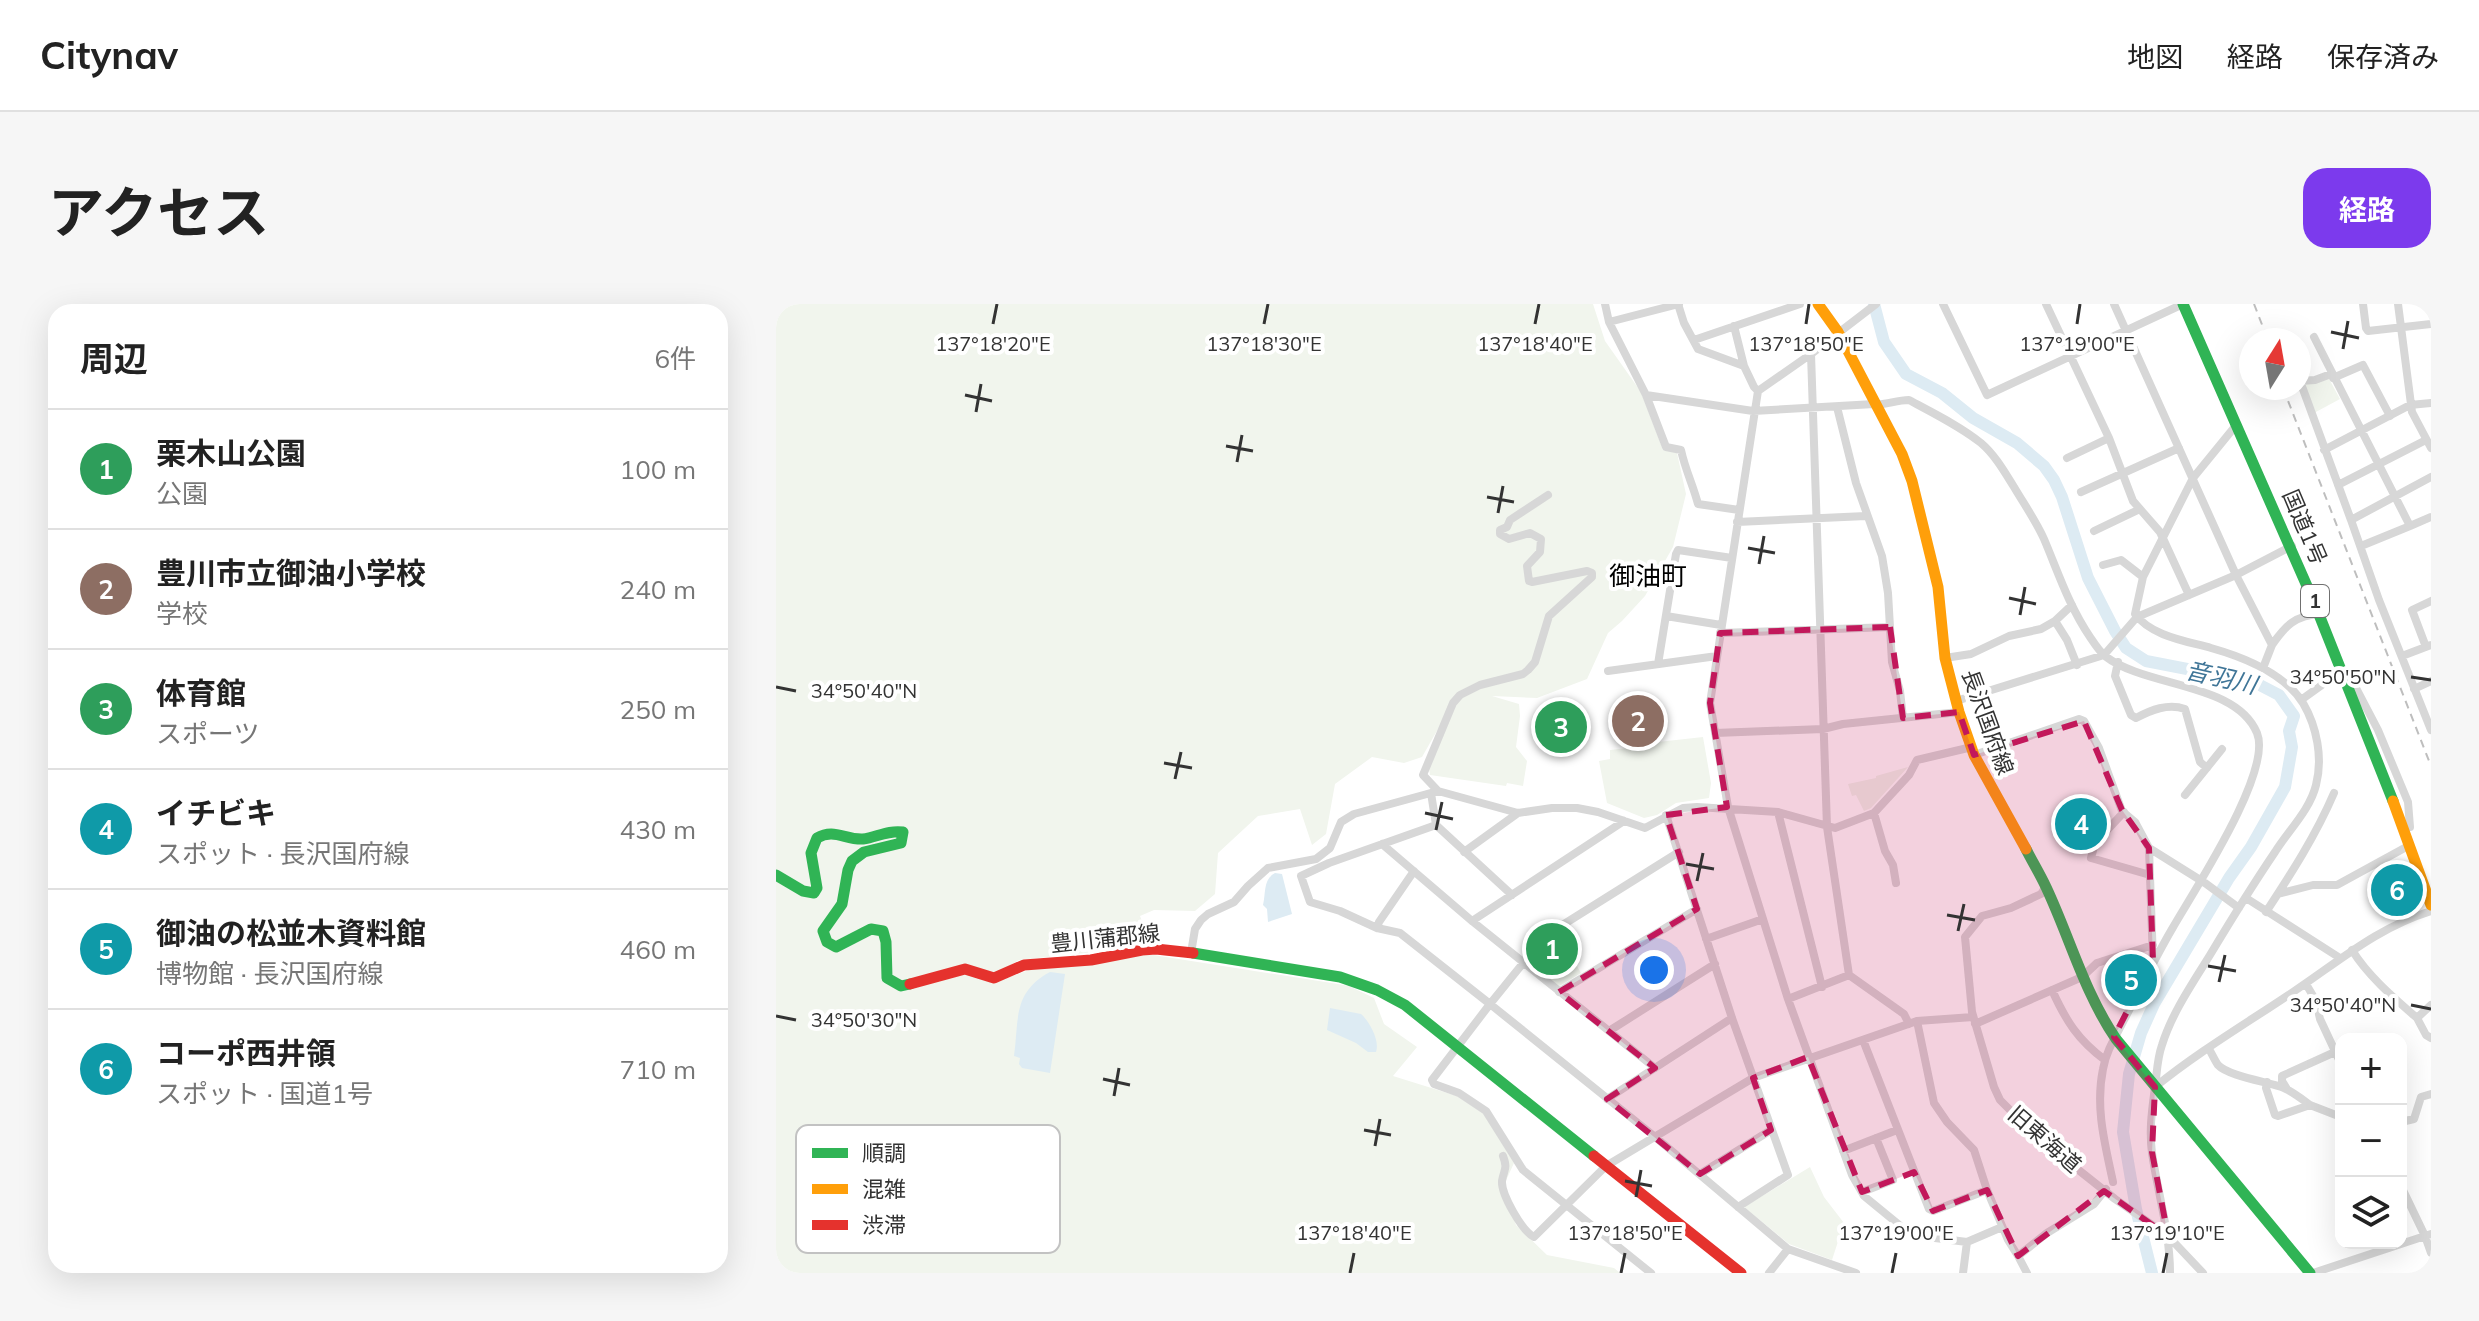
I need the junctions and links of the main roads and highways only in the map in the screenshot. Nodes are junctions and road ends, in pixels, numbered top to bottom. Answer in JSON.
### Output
{"nodes":[{"id":1,"x":1818,"y":304,"type":"edge"},
{"id":2,"x":2183,"y":304,"type":"edge"},
{"id":3,"x":2193,"y":304,"type":"edge"},
{"id":4,"x":776,"y":875,"type":"edge"},
{"id":5,"x":2431,"y":879,"type":"edge"},
{"id":6,"x":2431,"y":905,"type":"edge"},
{"id":7,"x":1741,"y":1273,"type":"edge"},
{"id":8,"x":2311,"y":1273,"type":"edge"}],
"edges":[{"from":1,"to":8,"type":"main road","name":"長沢国府線"},
{"from":2,"to":6,"type":"main road","name":"国道1号","number":"1"},
{"from":3,"to":5,"type":"main road","name":"国道1号","number":"1"},
{"from":4,"to":7,"type":"main road","name":"豊川蒲郡線"}]}
